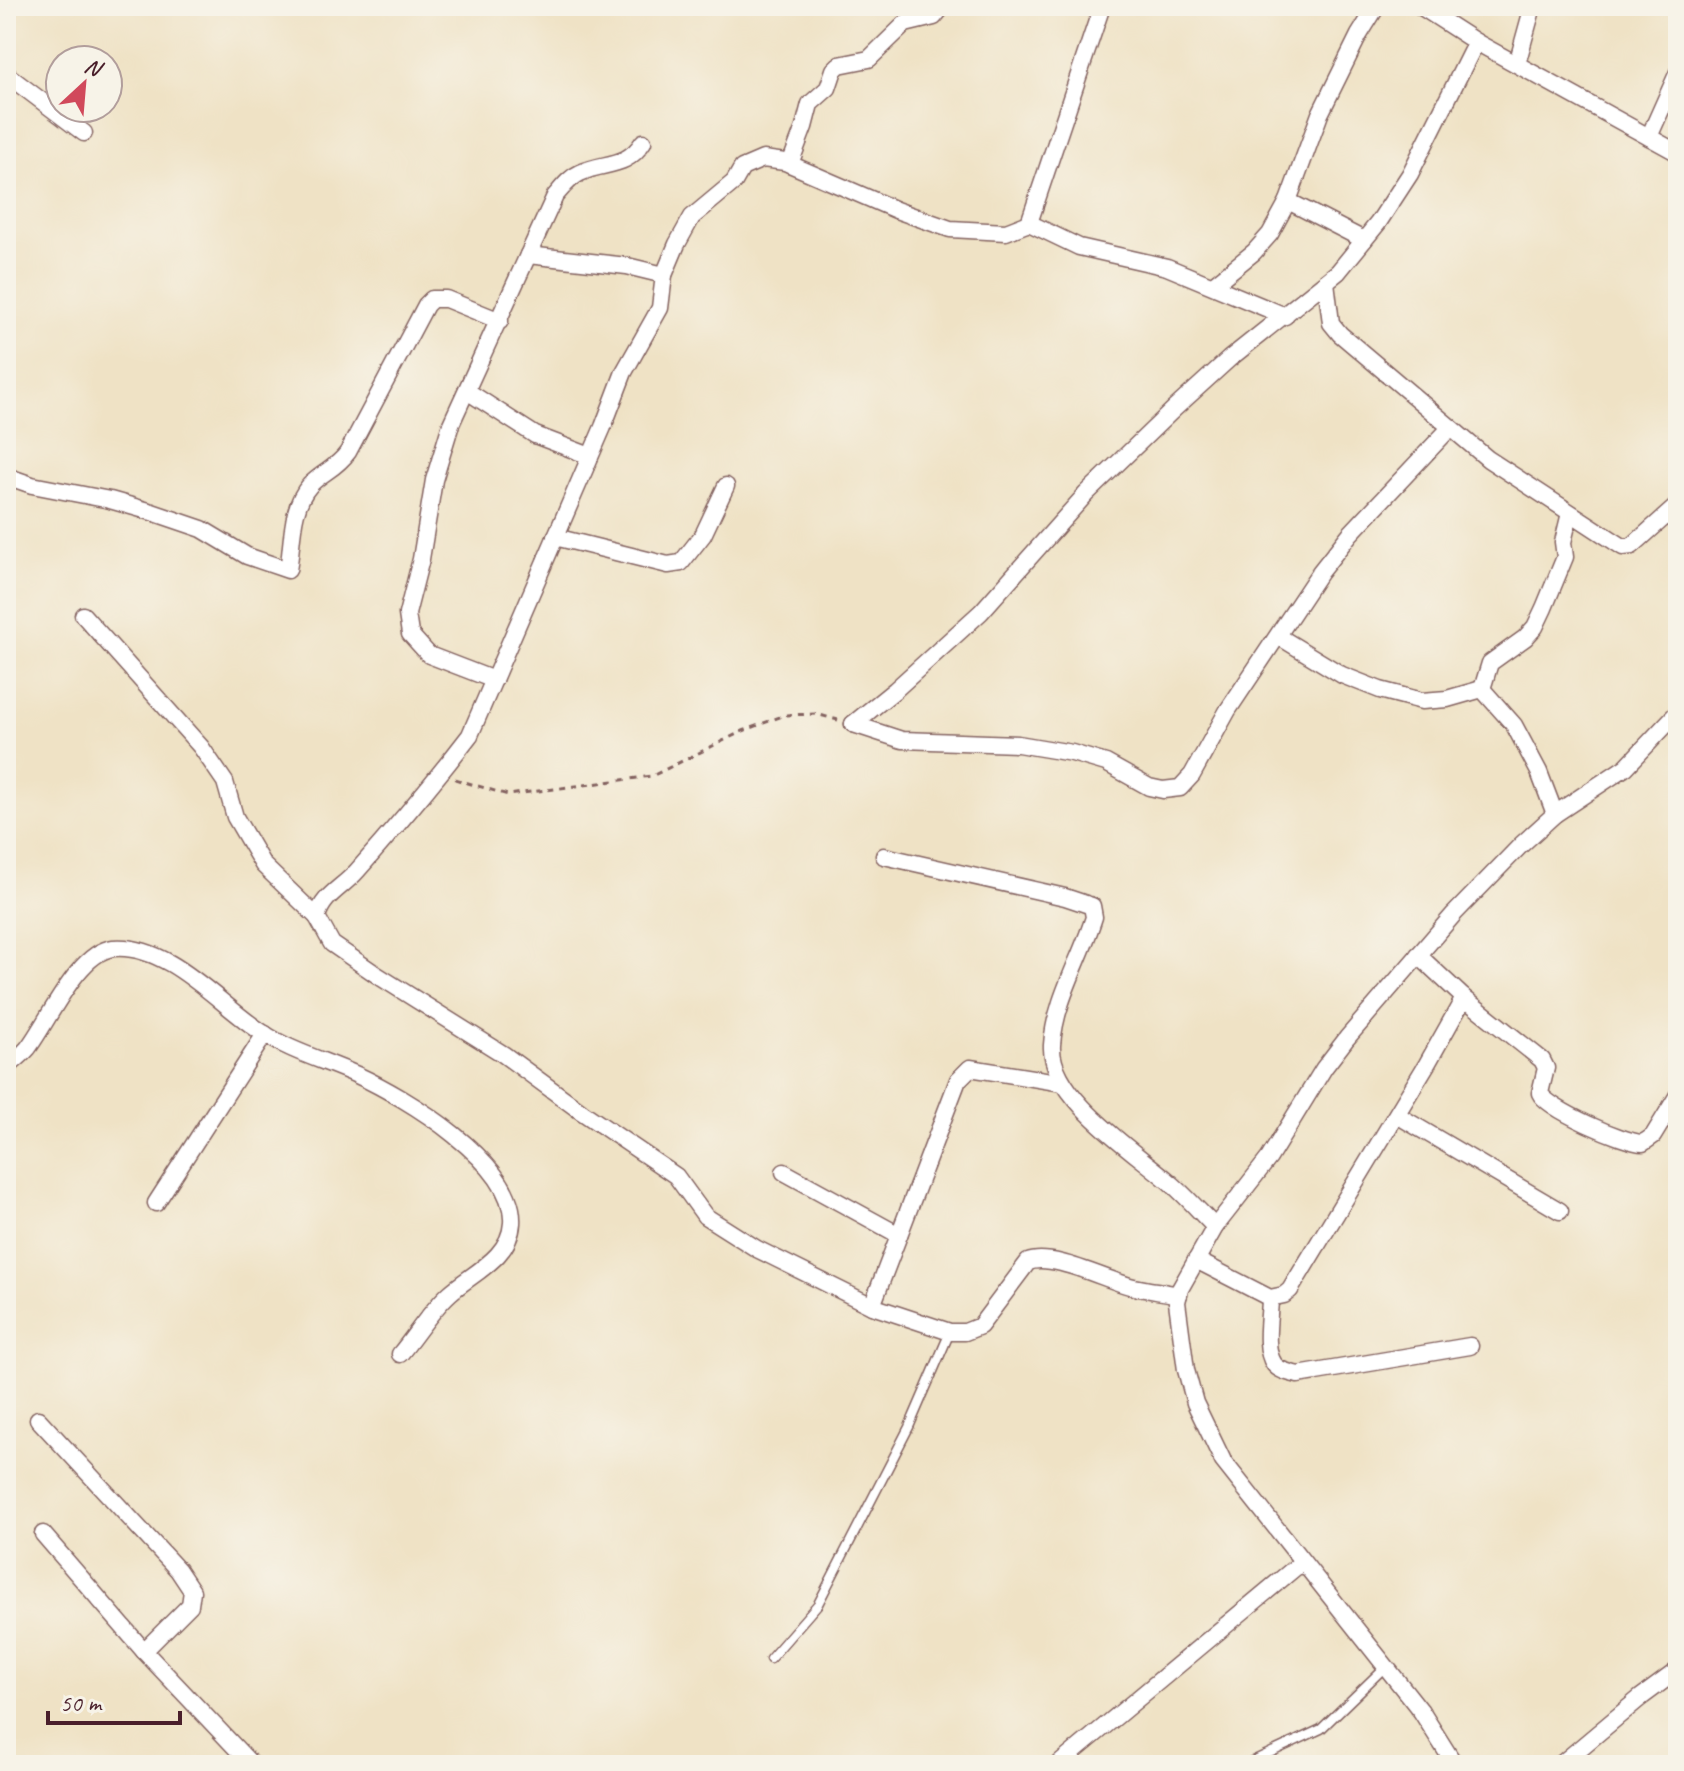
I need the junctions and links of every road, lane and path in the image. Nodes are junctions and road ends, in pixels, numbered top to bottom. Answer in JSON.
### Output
{"nodes":[{"id":1,"x":943,"y":6,"type":"edge"},
{"id":2,"x":1102,"y":6,"type":"edge"},
{"id":3,"x":1377,"y":6,"type":"edge"},
{"id":4,"x":1420,"y":6,"type":"edge"},
{"id":5,"x":1533,"y":6,"type":"edge"},
{"id":6,"x":1476,"y":42,"type":"junction"},
{"id":7,"x":1517,"y":64,"type":"junction"},
{"id":8,"x":1678,"y":72,"type":"edge"},
{"id":9,"x":6,"y":74,"type":"edge"},
{"id":10,"x":84,"y":133,"type":"dead end"},
{"id":11,"x":1649,"y":137,"type":"junction"},
{"id":12,"x":643,"y":142,"type":"dead end"},
{"id":13,"x":1678,"y":153,"type":"edge"},
{"id":14,"x":790,"y":164,"type":"junction"},
{"id":15,"x":1288,"y":201,"type":"junction"},
{"id":16,"x":1029,"y":223,"type":"junction"},
{"id":17,"x":1364,"y":240,"type":"junction"},
{"id":18,"x":528,"y":255,"type":"junction"},
{"id":19,"x":664,"y":275,"type":"junction"},
{"id":20,"x":1326,"y":282,"type":"junction"},
{"id":21,"x":1213,"y":285,"type":"junction"},
{"id":22,"x":1285,"y":316,"type":"junction"},
{"id":23,"x":500,"y":321,"type":"junction"},
{"id":24,"x":467,"y":391,"type":"junction"},
{"id":25,"x":1450,"y":428,"type":"junction"},
{"id":26,"x":590,"y":456,"type":"junction"},
{"id":27,"x":6,"y":476,"type":"edge"},
{"id":28,"x":726,"y":486,"type":"dead end"},
{"id":29,"x":1678,"y":505,"type":"edge"},
{"id":30,"x":1570,"y":513,"type":"junction"},
{"id":31,"x":555,"y":537,"type":"junction"},
{"id":32,"x":83,"y":615,"type":"dead end"},
{"id":33,"x":1278,"y":636,"type":"junction"},
{"id":34,"x":494,"y":680,"type":"junction"},
{"id":35,"x":1482,"y":689,"type":"junction"},
{"id":36,"x":1678,"y":712,"type":"edge"},
{"id":37,"x":853,"y":724,"type":"junction"},
{"id":38,"x":440,"y":774,"type":"junction"},
{"id":39,"x":1555,"y":814,"type":"junction"},
{"id":40,"x":884,"y":856,"type":"dead end"},
{"id":41,"x":317,"y":917,"type":"junction"},
{"id":42,"x":1418,"y":955,"type":"junction"},
{"id":43,"x":1464,"y":998,"type":"junction"},
{"id":44,"x":265,"y":1034,"type":"junction"},
{"id":45,"x":6,"y":1068,"type":"edge"},
{"id":46,"x":1063,"y":1083,"type":"junction"},
{"id":47,"x":1678,"y":1095,"type":"edge"},
{"id":48,"x":1397,"y":1115,"type":"junction"},
{"id":49,"x":784,"y":1172,"type":"dead end"},
{"id":50,"x":156,"y":1203,"type":"dead end"},
{"id":51,"x":1560,"y":1211,"type":"dead end"},
{"id":52,"x":1215,"y":1227,"type":"junction"},
{"id":53,"x":899,"y":1235,"type":"junction"},
{"id":54,"x":1196,"y":1260,"type":"junction"},
{"id":55,"x":1179,"y":1295,"type":"junction"},
{"id":56,"x":1270,"y":1298,"type":"junction"},
{"id":57,"x":872,"y":1306,"type":"junction"},
{"id":58,"x":950,"y":1332,"type":"junction"},
{"id":59,"x":1470,"y":1346,"type":"dead end"},
{"id":60,"x":400,"y":1354,"type":"dead end"},
{"id":61,"x":38,"y":1419,"type":"dead end"},
{"id":62,"x":43,"y":1534,"type":"dead end"},
{"id":63,"x":1302,"y":1562,"type":"junction"},
{"id":64,"x":144,"y":1651,"type":"junction"},
{"id":65,"x":770,"y":1659,"type":"dead end"},
{"id":66,"x":1385,"y":1667,"type":"junction"},
{"id":67,"x":1678,"y":1670,"type":"edge"},
{"id":68,"x":252,"y":1765,"type":"edge"},
{"id":69,"x":1058,"y":1765,"type":"edge"},
{"id":70,"x":1244,"y":1765,"type":"edge"},
{"id":71,"x":1455,"y":1765,"type":"edge"},
{"id":72,"x":1560,"y":1765,"type":"edge"}],
"edges":[{"from":1,"to":14,"type":"street"},
{"from":2,"to":16,"type":"street"},
{"from":3,"to":15,"type":"street"},
{"from":4,"to":6,"type":"street"},
{"from":5,"to":7,"type":"street"},
{"from":6,"to":7,"type":"street"},
{"from":6,"to":17,"type":"street"},
{"from":7,"to":11,"type":"street"},
{"from":8,"to":11,"type":"street"},
{"from":9,"to":10,"type":"street"},
{"from":11,"to":13,"type":"street"},
{"from":12,"to":18,"type":"street"},
{"from":14,"to":16,"type":"street"},
{"from":14,"to":19,"type":"street"},
{"from":15,"to":17,"type":"street"},
{"from":15,"to":21,"type":"street"},
{"from":16,"to":21,"type":"street"},
{"from":17,"to":20,"type":"street"},
{"from":18,"to":19,"type":"street"},
{"from":18,"to":23,"type":"street"},
{"from":19,"to":26,"type":"street"},
{"from":20,"to":22,"type":"street"},
{"from":20,"to":25,"type":"street"},
{"from":21,"to":22,"type":"street"},
{"from":22,"to":37,"type":"street"},
{"from":23,"to":24,"type":"street"},
{"from":23,"to":27,"type":"street"},
{"from":24,"to":26,"type":"street"},
{"from":24,"to":34,"type":"street"},
{"from":25,"to":30,"type":"street"},
{"from":25,"to":33,"type":"street"},
{"from":26,"to":31,"type":"street"},
{"from":28,"to":31,"type":"street"},
{"from":29,"to":30,"type":"street"},
{"from":30,"to":35,"type":"street"},
{"from":31,"to":34,"type":"street"},
{"from":32,"to":41,"type":"street"},
{"from":33,"to":35,"type":"street"},
{"from":33,"to":37,"type":"street"},
{"from":34,"to":38,"type":"street"},
{"from":35,"to":39,"type":"street"},
{"from":36,"to":39,"type":"street"},
{"from":37,"to":38,"type":"path"},
{"from":38,"to":41,"type":"street"},
{"from":39,"to":42,"type":"street"},
{"from":40,"to":46,"type":"street"},
{"from":41,"to":57,"type":"street"},
{"from":42,"to":43,"type":"street"},
{"from":42,"to":52,"type":"street"},
{"from":43,"to":47,"type":"street"},
{"from":43,"to":48,"type":"street"},
{"from":44,"to":45,"type":"street"},
{"from":44,"to":50,"type":"street"},
{"from":44,"to":60,"type":"street"},
{"from":46,"to":52,"type":"street"},
{"from":46,"to":53,"type":"street"},
{"from":48,"to":51,"type":"street"},
{"from":48,"to":56,"type":"street"},
{"from":49,"to":53,"type":"street"},
{"from":52,"to":54,"type":"street"},
{"from":53,"to":57,"type":"street"},
{"from":54,"to":55,"type":"street"},
{"from":54,"to":56,"type":"street"},
{"from":55,"to":58,"type":"street"},
{"from":55,"to":63,"type":"street"},
{"from":56,"to":59,"type":"street"},
{"from":57,"to":58,"type":"street"},
{"from":58,"to":65,"type":"lane"},
{"from":61,"to":64,"type":"street"},
{"from":62,"to":64,"type":"street"},
{"from":63,"to":66,"type":"street"},
{"from":63,"to":69,"type":"street"},
{"from":64,"to":68,"type":"street"},
{"from":66,"to":70,"type":"lane"},
{"from":66,"to":71,"type":"street"},
{"from":67,"to":72,"type":"street"}]}
